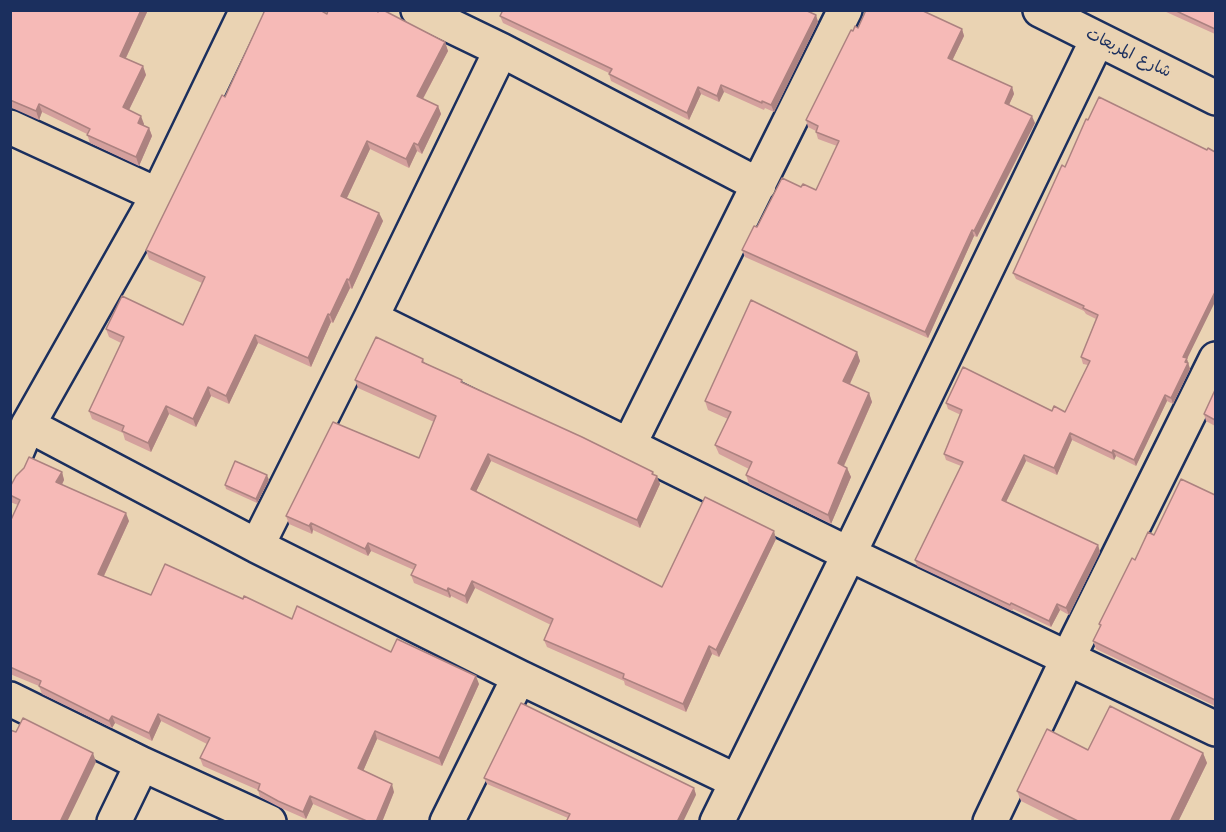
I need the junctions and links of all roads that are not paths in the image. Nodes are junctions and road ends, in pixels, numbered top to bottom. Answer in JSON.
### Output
{"nodes":[{"id":1,"x":247,"y":10,"type":"edge"},
{"id":2,"x":418,"y":10,"type":"edge"},
{"id":3,"x":845,"y":10,"type":"edge"},
{"id":4,"x":1040,"y":10,"type":"edge"},
{"id":5,"x":1097,"y":40,"type":"junction"},
{"id":6,"x":501,"y":50,"type":"junction"},
{"id":7,"x":1215,"y":98,"type":"edge"},
{"id":8,"x":10,"y":127,"type":"edge"},
{"id":9,"x":759,"y":185,"type":"junction"},
{"id":10,"x":158,"y":195,"type":"junction"},
{"id":11,"x":371,"y":318,"type":"junction"},
{"id":12,"x":1215,"y":358,"type":"edge"},
{"id":13,"x":28,"y":425,"type":"junction"},
{"id":14,"x":629,"y":445,"type":"junction"},
{"id":15,"x":10,"y":468,"type":"edge"},
{"id":16,"x":258,"y":546,"type":"junction"},
{"id":17,"x":849,"y":554,"type":"junction"},
{"id":18,"x":1068,"y":658,"type":"junction"},
{"id":19,"x":519,"y":677,"type":"junction"},
{"id":20,"x":10,"y":699,"type":"edge"},
{"id":21,"x":1215,"y":729,"type":"edge"},
{"id":22,"x":142,"y":764,"type":"junction"},
{"id":23,"x":736,"y":781,"type":"junction"},
{"id":24,"x":114,"y":822,"type":"edge"},
{"id":25,"x":269,"y":822,"type":"edge"},
{"id":26,"x":447,"y":822,"type":"edge"},
{"id":27,"x":717,"y":822,"type":"edge"},
{"id":28,"x":990,"y":822,"type":"edge"}],
"edges":[{"from":1,"to":10,"type":"street"},
{"from":2,"to":6,"type":"street"},
{"from":3,"to":9,"type":"street"},
{"from":4,"to":5,"type":"street","name":"شارع المربعات"},
{"from":5,"to":7,"type":"street","name":"شارع المربعات"},
{"from":5,"to":17,"type":"street"},
{"from":6,"to":9,"type":"street"},
{"from":6,"to":11,"type":"street"},
{"from":8,"to":10,"type":"street"},
{"from":9,"to":14,"type":"street"},
{"from":10,"to":13,"type":"street"},
{"from":11,"to":14,"type":"street"},
{"from":11,"to":16,"type":"street"},
{"from":12,"to":18,"type":"street"},
{"from":13,"to":15,"type":"street"},
{"from":13,"to":16,"type":"street"},
{"from":14,"to":17,"type":"street"},
{"from":16,"to":19,"type":"street"},
{"from":17,"to":18,"type":"street"},
{"from":17,"to":23,"type":"street"},
{"from":18,"to":21,"type":"street"},
{"from":18,"to":28,"type":"street"},
{"from":19,"to":23,"type":"street"},
{"from":19,"to":26,"type":"street"},
{"from":20,"to":22,"type":"street"},
{"from":22,"to":24,"type":"street"},
{"from":22,"to":25,"type":"street"},
{"from":23,"to":27,"type":"street"}]}
